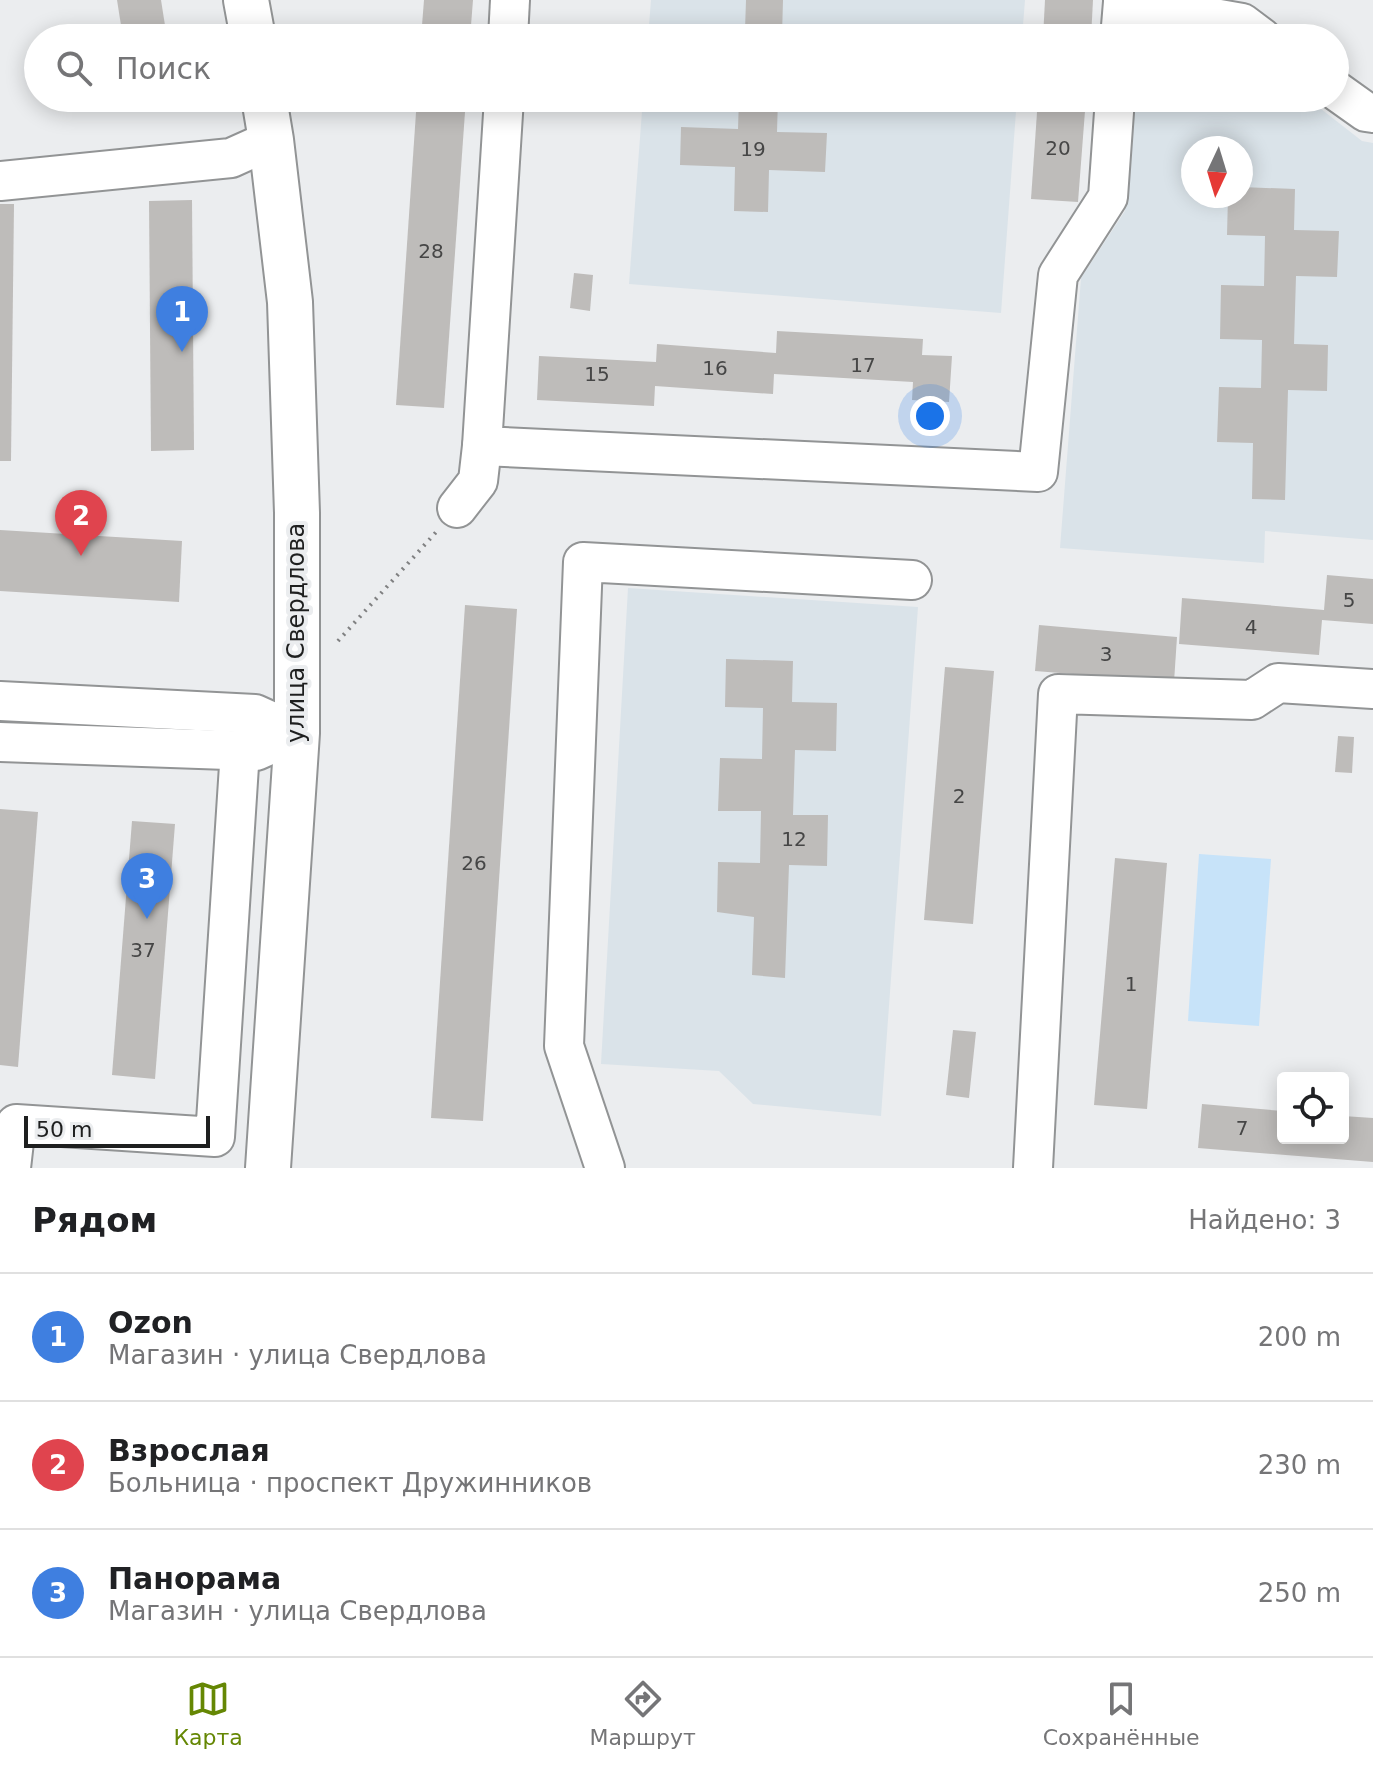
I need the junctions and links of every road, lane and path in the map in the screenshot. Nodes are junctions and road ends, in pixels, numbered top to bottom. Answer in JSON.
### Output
{"nodes":[{"id":1,"x":246,"y":0,"type":"edge"},
{"id":2,"x":510,"y":0,"type":"edge"},
{"id":3,"x":1122,"y":13,"type":"edge"},
{"id":4,"x":250,"y":24,"type":"edge"},
{"id":5,"x":509,"y":24,"type":"edge"},
{"id":6,"x":1243,"y":24,"type":"edge"},
{"id":7,"x":1349,"y":100,"type":"edge"},
{"id":8,"x":266,"y":112,"type":"edge"},
{"id":9,"x":503,"y":112,"type":"edge"},
{"id":10,"x":1114,"y":112,"type":"edge"},
{"id":11,"x":1373,"y":113,"type":"edge"},
{"id":12,"x":271,"y":140,"type":"junction"},
{"id":13,"x":0,"y":181,"type":"edge"},
{"id":14,"x":482,"y":446,"type":"junction"},
{"id":15,"x":446,"y":521,"type":"joint"},
{"id":16,"x":912,"y":580,"type":"dead end"},
{"id":17,"x":338,"y":641,"type":"dead end"},
{"id":18,"x":1373,"y":689,"type":"edge"},
{"id":19,"x":0,"y":701,"type":"edge"},
{"id":20,"x":297,"y":733,"type":"junction"},
{"id":21,"x":0,"y":742,"type":"edge"},
{"id":22,"x":240,"y":750,"type":"junction"},
{"id":23,"x":11,"y":1168,"type":"edge"},
{"id":24,"x":268,"y":1168,"type":"edge"},
{"id":25,"x":605,"y":1168,"type":"edge"},
{"id":26,"x":1033,"y":1168,"type":"edge"}],
"edges":[{"from":1,"to":4,"type":"main road"},
{"from":2,"to":5,"type":"street"},
{"from":3,"to":6,"type":"street"},
{"from":7,"to":11,"type":"street"},
{"from":8,"to":12,"type":"main road","name":"улица Свердлова"},
{"from":9,"to":14,"type":"street"},
{"from":10,"to":14,"type":"street"},
{"from":12,"to":13,"type":"street"},
{"from":12,"to":20,"type":"main road","name":"улица Свердлова"},
{"from":14,"to":15,"type":"street"},
{"from":15,"to":17,"type":"path"},
{"from":16,"to":25,"type":"street"},
{"from":18,"to":26,"type":"street"},
{"from":19,"to":20,"type":"street"},
{"from":20,"to":22,"type":"street"},
{"from":20,"to":24,"type":"main road","name":"улица Свердлова"},
{"from":21,"to":22,"type":"street"},
{"from":22,"to":23,"type":"street"}]}
